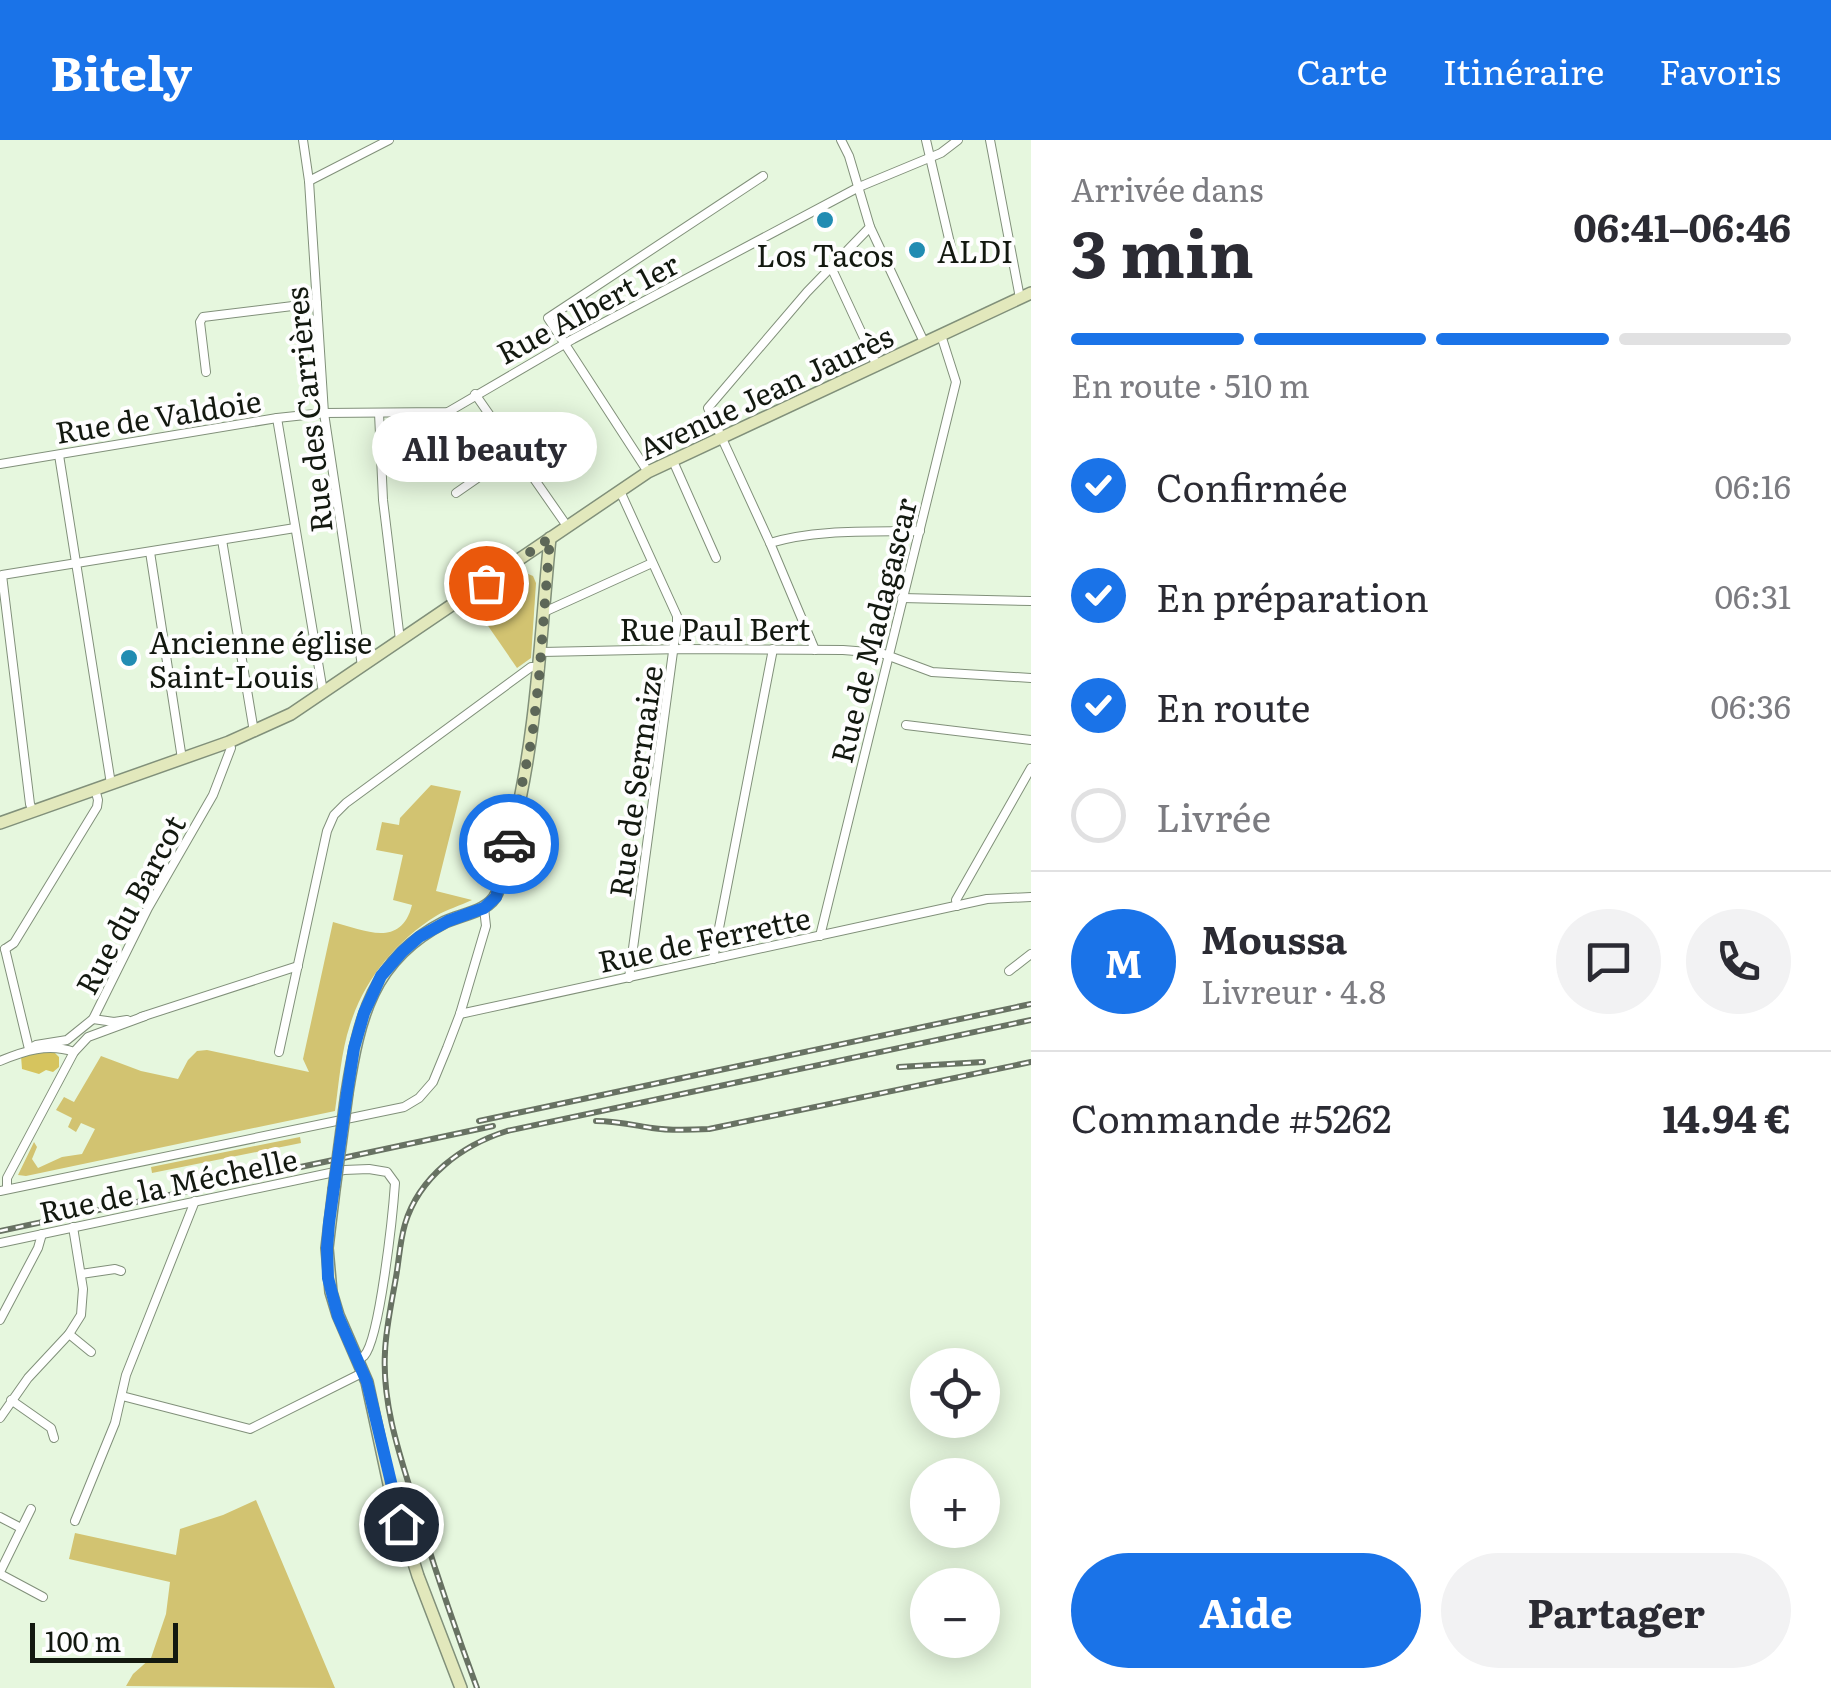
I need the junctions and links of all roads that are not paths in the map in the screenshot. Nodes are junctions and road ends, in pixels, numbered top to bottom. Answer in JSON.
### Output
{"nodes":[{"id":1,"x":388,"y":140,"type":"edge"},
{"id":2,"x":840,"y":140,"type":"edge"},
{"id":3,"x":926,"y":140,"type":"edge"},
{"id":4,"x":958,"y":140,"type":"edge"},
{"id":5,"x":990,"y":140,"type":"edge"},
{"id":6,"x":304,"y":144,"type":"edge"},
{"id":7,"x":930,"y":158,"type":"junction"},
{"id":8,"x":763,"y":176,"type":"dead end"},
{"id":9,"x":309,"y":180,"type":"junction"},
{"id":10,"x":858,"y":187,"type":"junction"},
{"id":11,"x":870,"y":227,"type":"junction"},
{"id":12,"x":954,"y":256,"type":"dead end"},
{"id":13,"x":831,"y":267,"type":"junction"},
{"id":14,"x":1025,"y":296,"type":"edge"},
{"id":15,"x":317,"y":303,"type":"junction"},
{"id":16,"x":941,"y":335,"type":"junction"},
{"id":17,"x":924,"y":342,"type":"junction"},
{"id":18,"x":565,"y":344,"type":"junction"},
{"id":19,"x":876,"y":366,"type":"junction"},
{"id":20,"x":206,"y":372,"type":"dead end"},
{"id":21,"x":474,"y":394,"type":"junction"},
{"id":22,"x":448,"y":412,"type":"junction"},
{"id":23,"x":324,"y":413,"type":"junction"},
{"id":24,"x":379,"y":413,"type":"junction"},
{"id":25,"x":278,"y":418,"type":"junction"},
{"id":26,"x":722,"y":438,"type":"junction"},
{"id":27,"x":515,"y":452,"type":"junction"},
{"id":28,"x":59,"y":455,"type":"junction"},
{"id":29,"x":672,"y":461,"type":"junction"},
{"id":30,"x":0,"y":464,"type":"edge"},
{"id":31,"x":488,"y":470,"type":"junction"},
{"id":32,"x":648,"y":472,"type":"junction"},
{"id":33,"x":620,"y":491,"type":"junction"},
{"id":34,"x":456,"y":493,"type":"dead end"},
{"id":35,"x":567,"y":526,"type":"junction"},
{"id":36,"x":295,"y":528,"type":"junction"},
{"id":37,"x":920,"y":531,"type":"junction"},
{"id":38,"x":550,"y":538,"type":"junction"},
{"id":39,"x":222,"y":540,"type":"junction"},
{"id":40,"x":770,"y":543,"type":"junction"},
{"id":41,"x":150,"y":552,"type":"junction"},
{"id":42,"x":716,"y":558,"type":"dead end"},
{"id":43,"x":75,"y":563,"type":"junction"},
{"id":44,"x":652,"y":563,"type":"junction"},
{"id":45,"x":2,"y":575,"type":"edge"},
{"id":46,"x":902,"y":598,"type":"junction"},
{"id":47,"x":1031,"y":600,"type":"edge"},
{"id":48,"x":544,"y":612,"type":"junction"},
{"id":49,"x":400,"y":640,"type":"junction"},
{"id":50,"x":675,"y":649,"type":"junction"},
{"id":51,"x":772,"y":650,"type":"junction"},
{"id":52,"x":815,"y":650,"type":"junction"},
{"id":53,"x":542,"y":652,"type":"junction"},
{"id":54,"x":889,"y":656,"type":"junction"},
{"id":55,"x":362,"y":666,"type":"junction"},
{"id":56,"x":540,"y":666,"type":"junction"},
{"id":57,"x":1031,"y":678,"type":"edge"},
{"id":58,"x":323,"y":692,"type":"junction"},
{"id":59,"x":906,"y":725,"type":"dead end"},
{"id":60,"x":254,"y":732,"type":"junction"},
{"id":61,"x":1031,"y":740,"type":"edge"},
{"id":62,"x":229,"y":742,"type":"junction"},
{"id":63,"x":182,"y":759,"type":"junction"},
{"id":64,"x":1031,"y":768,"type":"edge"},
{"id":65,"x":111,"y":784,"type":"junction"},
{"id":66,"x":95,"y":790,"type":"junction"},
{"id":67,"x":34,"y":812,"type":"junction"},
{"id":68,"x":0,"y":823,"type":"edge"},
{"id":69,"x":1031,"y":897,"type":"edge"},
{"id":70,"x":957,"y":906,"type":"junction"},
{"id":71,"x":484,"y":908,"type":"junction"},
{"id":72,"x":820,"y":936,"type":"junction"},
{"id":73,"x":2,"y":948,"type":"edge"},
{"id":74,"x":1031,"y":954,"type":"edge"},
{"id":75,"x":714,"y":959,"type":"junction"},
{"id":76,"x":298,"y":966,"type":"junction"},
{"id":77,"x":1009,"y":972,"type":"dead end"},
{"id":78,"x":629,"y":978,"type":"junction"},
{"id":79,"x":460,"y":1014,"type":"junction"},
{"id":80,"x":145,"y":1016,"type":"junction"},
{"id":81,"x":93,"y":1019,"type":"junction"},
{"id":82,"x":96,"y":1034,"type":"junction"},
{"id":83,"x":70,"y":1038,"type":"junction"},
{"id":84,"x":30,"y":1049,"type":"junction"},
{"id":85,"x":74,"y":1052,"type":"junction"},
{"id":86,"x":279,"y":1052,"type":"dead end"},
{"id":87,"x":0,"y":1061,"type":"edge"},
{"id":88,"x":4,"y":1190,"type":"edge"},
{"id":89,"x":195,"y":1201,"type":"junction"},
{"id":90,"x":73,"y":1227,"type":"junction"},
{"id":91,"x":42,"y":1234,"type":"junction"},
{"id":92,"x":0,"y":1244,"type":"edge"},
{"id":93,"x":121,"y":1270,"type":"dead end"},
{"id":94,"x":81,"y":1274,"type":"junction"},
{"id":95,"x":0,"y":1320,"type":"edge"},
{"id":96,"x":69,"y":1334,"type":"junction"},
{"id":97,"x":91,"y":1352,"type":"dead end"},
{"id":98,"x":357,"y":1360,"type":"junction"},
{"id":99,"x":362,"y":1373,"type":"junction"},
{"id":100,"x":122,"y":1396,"type":"junction"},
{"id":101,"x":11,"y":1400,"type":"junction"},
{"id":102,"x":0,"y":1418,"type":"edge"},
{"id":103,"x":54,"y":1438,"type":"dead end"},
{"id":104,"x":30,"y":1508,"type":"dead end"},
{"id":105,"x":0,"y":1517,"type":"edge"},
{"id":106,"x":75,"y":1521,"type":"dead end"},
{"id":107,"x":21,"y":1528,"type":"junction"},
{"id":108,"x":0,"y":1573,"type":"edge"},
{"id":109,"x":43,"y":1597,"type":"dead end"},
{"id":110,"x":461,"y":1688,"type":"edge"}],
"edges":[{"from":1,"to":9,"type":"street"},
{"from":2,"to":10,"type":"street"},
{"from":3,"to":7,"type":"street"},
{"from":4,"to":7,"type":"street","name":"Rue Albert 1er"},
{"from":5,"to":14,"type":"street"},
{"from":6,"to":9,"type":"street","name":"Rue des Carrières"},
{"from":7,"to":10,"type":"street","name":"Rue Albert 1er"},
{"from":7,"to":12,"type":"street"},
{"from":8,"to":18,"type":"street"},
{"from":9,"to":15,"type":"street","name":"Rue des Carrières"},
{"from":10,"to":11,"type":"street"},
{"from":10,"to":18,"type":"street","name":"Rue Albert 1er"},
{"from":11,"to":13,"type":"street"},
{"from":11,"to":17,"type":"street"},
{"from":13,"to":19,"type":"street"},
{"from":13,"to":26,"type":"street"},
{"from":14,"to":16,"type":"main road","name":"Avenue Jean Jaurès"},
{"from":15,"to":20,"type":"street"},
{"from":15,"to":23,"type":"street","name":"Rue des Carrières"},
{"from":16,"to":17,"type":"main road","name":"Avenue Jean Jaurès"},
{"from":16,"to":37,"type":"street","name":"Rue de Madagascar"},
{"from":17,"to":19,"type":"main road","name":"Avenue Jean Jaurès"},
{"from":18,"to":21,"type":"street","name":"Rue Albert 1er"},
{"from":18,"to":32,"type":"street"},
{"from":19,"to":26,"type":"main road","name":"Avenue Jean Jaurès"},
{"from":21,"to":22,"type":"street","name":"Rue Albert 1er"},
{"from":21,"to":27,"type":"street"},
{"from":22,"to":24,"type":"street"},
{"from":22,"to":31,"type":"street"},
{"from":23,"to":24,"type":"street"},
{"from":23,"to":25,"type":"street","name":"Rue de Valdoie"},
{"from":23,"to":55,"type":"street","name":"Rue des Carrières"},
{"from":24,"to":49,"type":"street"},
{"from":25,"to":28,"type":"street","name":"Rue de Valdoie"},
{"from":25,"to":36,"type":"street"},
{"from":26,"to":29,"type":"main road","name":"Avenue Jean Jaurès"},
{"from":26,"to":40,"type":"street"},
{"from":27,"to":31,"type":"street"},
{"from":27,"to":35,"type":"street"},
{"from":28,"to":30,"type":"street","name":"Rue de Valdoie"},
{"from":28,"to":43,"type":"street"},
{"from":29,"to":32,"type":"main road","name":"Avenue Jean Jaurès"},
{"from":29,"to":42,"type":"street"},
{"from":31,"to":34,"type":"street"},
{"from":32,"to":33,"type":"main road","name":"Avenue Jean Jaurès"},
{"from":33,"to":35,"type":"main road","name":"Avenue Jean Jaurès"},
{"from":33,"to":44,"type":"street","name":"Rue de Sermaize"},
{"from":35,"to":38,"type":"main road","name":"Avenue Jean Jaurès"},
{"from":36,"to":39,"type":"street"},
{"from":36,"to":58,"type":"street"},
{"from":37,"to":40,"type":"street"},
{"from":37,"to":46,"type":"street","name":"Rue de Madagascar"},
{"from":38,"to":48,"type":"main road"},
{"from":38,"to":49,"type":"main road","name":"Avenue Jean Jaurès"},
{"from":39,"to":41,"type":"street"},
{"from":39,"to":60,"type":"street"},
{"from":40,"to":52,"type":"street"},
{"from":41,"to":43,"type":"street"},
{"from":41,"to":63,"type":"street"},
{"from":43,"to":45,"type":"street"},
{"from":43,"to":65,"type":"street"},
{"from":44,"to":48,"type":"street"},
{"from":44,"to":50,"type":"street","name":"Rue de Sermaize"},
{"from":45,"to":67,"type":"street"},
{"from":46,"to":47,"type":"street"},
{"from":46,"to":54,"type":"street","name":"Rue de Madagascar"},
{"from":48,"to":53,"type":"main road"},
{"from":49,"to":55,"type":"main road","name":"Avenue Jean Jaurès"},
{"from":50,"to":51,"type":"street","name":"Rue Paul Bert"},
{"from":50,"to":53,"type":"street","name":"Rue Paul Bert"},
{"from":50,"to":78,"type":"street","name":"Rue de Sermaize"},
{"from":51,"to":52,"type":"street","name":"Rue Paul Bert"},
{"from":51,"to":75,"type":"street"},
{"from":52,"to":54,"type":"street","name":"Rue Paul Bert"},
{"from":53,"to":56,"type":"main road"},
{"from":54,"to":57,"type":"street","name":"Rue Paul Bert"},
{"from":54,"to":72,"type":"street","name":"Rue de Madagascar"},
{"from":55,"to":58,"type":"main road","name":"Avenue Jean Jaurès"},
{"from":56,"to":71,"type":"main road"},
{"from":56,"to":76,"type":"street"},
{"from":58,"to":60,"type":"main road","name":"Avenue Jean Jaurès"},
{"from":59,"to":61,"type":"street"},
{"from":60,"to":62,"type":"main road","name":"Avenue Jean Jaurès"},
{"from":62,"to":63,"type":"main road","name":"Avenue Jean Jaurès"},
{"from":62,"to":81,"type":"street","name":"Rue du Barcot"},
{"from":63,"to":65,"type":"main road","name":"Avenue Jean Jaurès"},
{"from":64,"to":70,"type":"street"},
{"from":65,"to":66,"type":"main road","name":"Avenue Jean Jaurès"},
{"from":66,"to":67,"type":"main road","name":"Avenue Jean Jaurès"},
{"from":66,"to":73,"type":"street"},
{"from":67,"to":68,"type":"main road","name":"Avenue Jean Jaurès"},
{"from":69,"to":70,"type":"street","name":"Rue de Ferrette"},
{"from":70,"to":72,"type":"street","name":"Rue de Ferrette"},
{"from":71,"to":79,"type":"street"},
{"from":71,"to":98,"type":"main road","bridge":true},
{"from":72,"to":75,"type":"street","name":"Rue de Ferrette"},
{"from":73,"to":84,"type":"street"},
{"from":74,"to":77,"type":"street"},
{"from":75,"to":78,"type":"street","name":"Rue de Ferrette"},
{"from":76,"to":80,"type":"street"},
{"from":76,"to":86,"type":"street"},
{"from":78,"to":79,"type":"street","name":"Rue de Ferrette"},
{"from":79,"to":88,"type":"street"},
{"from":80,"to":81,"type":"street"},
{"from":80,"to":82,"type":"street"},
{"from":81,"to":82,"type":"street"},
{"from":81,"to":83,"type":"street","name":"Rue du Barcot"},
{"from":82,"to":85,"type":"street"},
{"from":83,"to":84,"type":"street","name":"Rue du Barcot"},
{"from":83,"to":85,"type":"street"},
{"from":84,"to":85,"type":"street"},
{"from":84,"to":87,"type":"street","name":"Rue du Barcot"},
{"from":85,"to":88,"type":"street"},
{"from":89,"to":90,"type":"street","name":"Rue de la Méchelle"},
{"from":89,"to":98,"type":"street","name":"Rue de la Méchelle"},
{"from":89,"to":100,"type":"street"},
{"from":90,"to":91,"type":"street","name":"Rue de la Méchelle"},
{"from":90,"to":94,"type":"street"},
{"from":91,"to":92,"type":"street","name":"Rue de la Méchelle"},
{"from":91,"to":95,"type":"street"},
{"from":93,"to":94,"type":"street"},
{"from":94,"to":96,"type":"street"},
{"from":96,"to":97,"type":"street"},
{"from":96,"to":101,"type":"street"},
{"from":98,"to":99,"type":"main road"},
{"from":99,"to":100,"type":"street"},
{"from":99,"to":110,"type":"main road"},
{"from":100,"to":106,"type":"street"},
{"from":101,"to":102,"type":"street"},
{"from":101,"to":103,"type":"street"},
{"from":104,"to":107,"type":"street"},
{"from":105,"to":107,"type":"street"},
{"from":107,"to":108,"type":"street"},
{"from":108,"to":109,"type":"street"}]}
